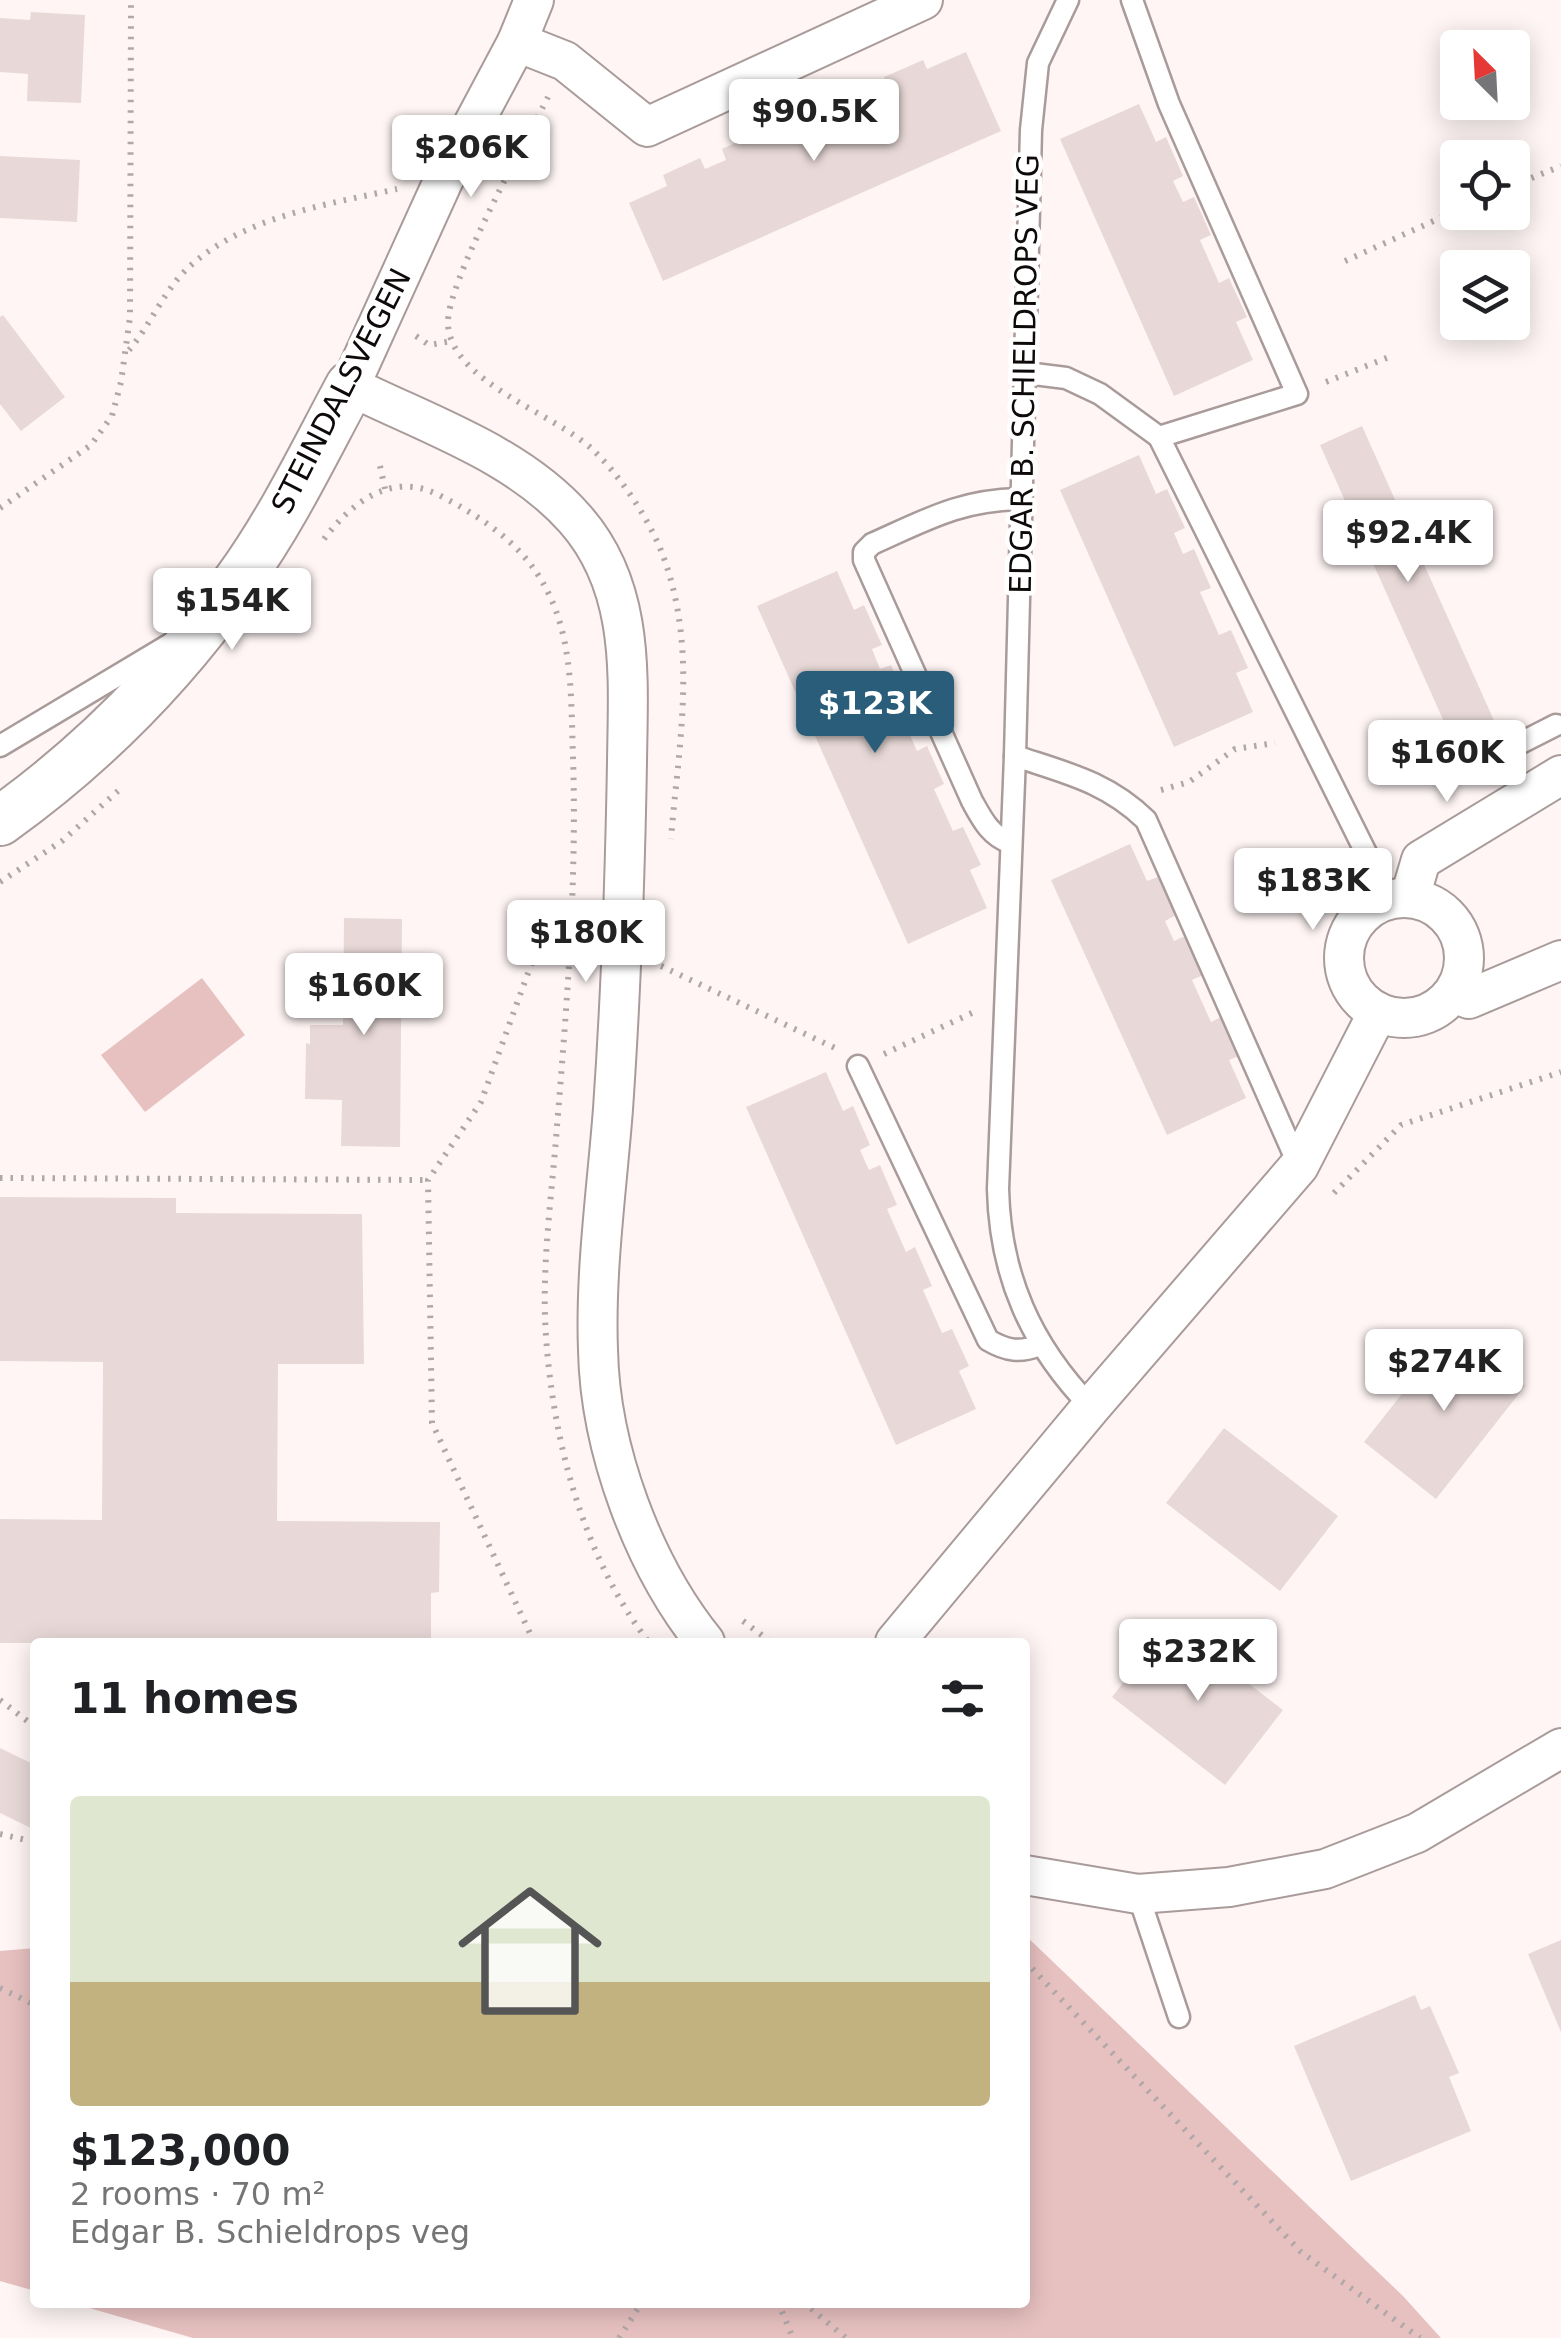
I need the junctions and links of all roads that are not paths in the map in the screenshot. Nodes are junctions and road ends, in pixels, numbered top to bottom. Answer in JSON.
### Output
{"nodes":[{"id":1,"x":534,"y":0,"type":"edge"},
{"id":2,"x":924,"y":0,"type":"edge"},
{"id":3,"x":1068,"y":0,"type":"edge"},
{"id":4,"x":1132,"y":0,"type":"edge"},
{"id":5,"x":517,"y":42,"type":"junction"},
{"id":6,"x":1026,"y":373,"type":"junction"},
{"id":7,"x":350,"y":386,"type":"junction"},
{"id":8,"x":1159,"y":437,"type":"junction"},
{"id":9,"x":1020,"y":499,"type":"junction"},
{"id":10,"x":204,"y":625,"type":"junction"},
{"id":11,"x":1556,"y":725,"type":"dead end"},
{"id":12,"x":0,"y":746,"type":"edge"},
{"id":13,"x":1016,"y":756,"type":"junction"},
{"id":14,"x":1489,"y":758,"type":"dead end"},
{"id":15,"x":1561,"y":775,"type":"edge"},
{"id":16,"x":0,"y":821,"type":"edge"},
{"id":17,"x":1011,"y":842,"type":"junction"},
{"id":18,"x":1400,"y":898,"type":"junction"},
{"id":19,"x":1561,"y":960,"type":"edge"},
{"id":20,"x":1454,"y":993,"type":"junction"},
{"id":21,"x":1378,"y":1012,"type":"junction"},
{"id":22,"x":858,"y":1066,"type":"road end"},
{"id":23,"x":1299,"y":1166,"type":"junction"},
{"id":24,"x":1040,"y":1345,"type":"junction"},
{"id":25,"x":1091,"y":1406,"type":"junction"},
{"id":26,"x":702,"y":1638,"type":"edge"},
{"id":27,"x":897,"y":1638,"type":"edge"},
{"id":28,"x":1561,"y":1748,"type":"edge"},
{"id":29,"x":1030,"y":1876,"type":"edge"},
{"id":30,"x":1138,"y":1894,"type":"junction"},
{"id":31,"x":1180,"y":2016,"type":"dead end"}],
"edges":[{"from":1,"to":5,"type":"street","name":"STEINDALSVEGEN"},
{"from":2,"to":5,"type":"street"},
{"from":3,"to":6,"type":"lane","name":"EDGAR B. SCHIELDROPS VEG"},
{"from":4,"to":8,"type":"lane"},
{"from":5,"to":7,"type":"street","name":"STEINDALSVEGEN"},
{"from":6,"to":8,"type":"lane"},
{"from":6,"to":9,"type":"lane","name":"EDGAR B. SCHIELDROPS VEG"},
{"from":7,"to":10,"type":"street","name":"STEINDALSVEGEN"},
{"from":7,"to":26,"type":"street"},
{"from":8,"to":18,"type":"lane"},
{"from":9,"to":13,"type":"lane","name":"EDGAR B. SCHIELDROPS VEG"},
{"from":9,"to":17,"type":"lane"},
{"from":10,"to":12,"type":"lane"},
{"from":10,"to":16,"type":"street","name":"STEINDALSVEGEN"},
{"from":11,"to":14,"type":"lane"},
{"from":13,"to":17,"type":"lane","name":"EDGAR B. SCHIELDROPS VEG"},
{"from":13,"to":23,"type":"lane"},
{"from":15,"to":18,"type":"street"},
{"from":17,"to":24,"type":"lane","name":"EDGAR B. SCHIELDROPS VEG"},
{"from":18,"to":20,"type":"street"},
{"from":18,"to":21,"type":"street"},
{"from":19,"to":20,"type":"street"},
{"from":20,"to":21,"type":"street"},
{"from":21,"to":23,"type":"street"},
{"from":22,"to":24,"type":"lane"},
{"from":23,"to":25,"type":"street"},
{"from":24,"to":25,"type":"lane","name":"EDGAR B. SCHIELDROPS VEG"},
{"from":25,"to":27,"type":"street"},
{"from":28,"to":30,"type":"street"},
{"from":29,"to":30,"type":"street"},
{"from":30,"to":31,"type":"lane"}]}
